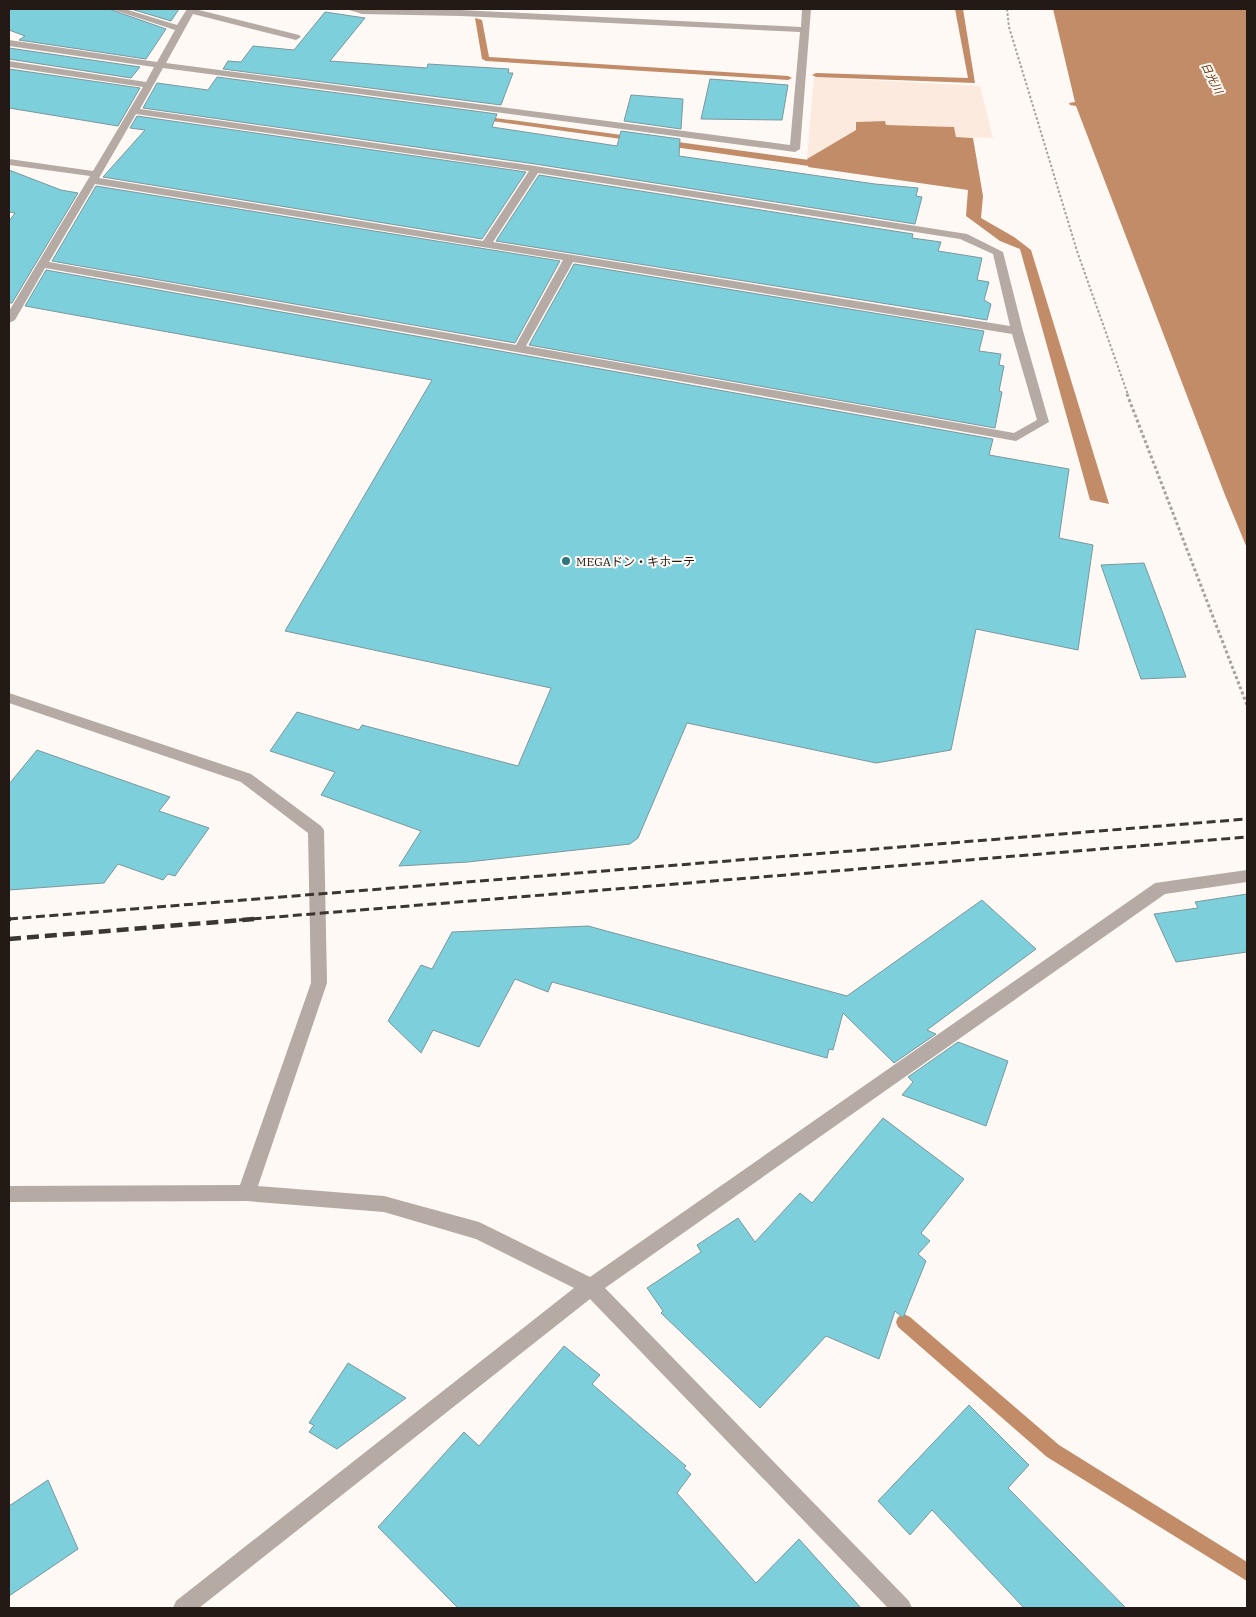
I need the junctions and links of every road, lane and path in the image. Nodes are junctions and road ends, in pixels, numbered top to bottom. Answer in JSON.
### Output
{"nodes":[{"id":1,"x":116,"y":9,"type":"edge"},
{"id":2,"x":352,"y":9,"type":"edge"},
{"id":3,"x":807,"y":9,"type":"edge"},
{"id":4,"x":1007,"y":9,"type":"edge"},
{"id":5,"x":191,"y":10,"type":"edge"},
{"id":6,"x":364,"y":10,"type":"edge"},
{"id":7,"x":180,"y":29,"type":"junction"},
{"id":8,"x":806,"y":30,"type":"junction"},
{"id":9,"x":296,"y":37,"type":"dead end"},
{"id":10,"x":9,"y":42,"type":"edge"},
{"id":11,"x":9,"y":64,"type":"edge"},
{"id":12,"x":160,"y":65,"type":"junction"},
{"id":13,"x":149,"y":85,"type":"junction"},
{"id":14,"x":134,"y":110,"type":"junction"},
{"id":15,"x":9,"y":162,"type":"edge"},
{"id":16,"x":534,"y":169,"type":"junction"},
{"id":17,"x":94,"y":177,"type":"junction"},
{"id":18,"x":486,"y":245,"type":"junction"},
{"id":19,"x":570,"y":258,"type":"junction"},
{"id":20,"x":41,"y":264,"type":"junction"},
{"id":21,"x":9,"y":320,"type":"edge"},
{"id":22,"x":1017,"y":331,"type":"junction"},
{"id":23,"x":519,"y":349,"type":"junction"},
{"id":24,"x":9,"y":698,"type":"edge"},
{"id":25,"x":1247,"y":705,"type":"edge"},
{"id":26,"x":1247,"y":876,"type":"edge"},
{"id":27,"x":246,"y":1193,"type":"junction"},
{"id":28,"x":9,"y":1194,"type":"edge"},
{"id":29,"x":591,"y":1287,"type":"junction"},
{"id":30,"x":183,"y":1608,"type":"edge"},
{"id":31,"x":902,"y":1608,"type":"edge"}],
"edges":[{"from":1,"to":7,"type":"street"},
{"from":2,"to":6,"type":"street"},
{"from":3,"to":8,"type":"street"},
{"from":4,"to":25,"type":"path"},
{"from":5,"to":7,"type":"street"},
{"from":5,"to":9,"type":"street"},
{"from":6,"to":8,"type":"street"},
{"from":7,"to":12,"type":"street"},
{"from":8,"to":12,"type":"street"},
{"from":10,"to":12,"type":"street"},
{"from":11,"to":13,"type":"street"},
{"from":12,"to":13,"type":"street"},
{"from":13,"to":14,"type":"street"},
{"from":14,"to":16,"type":"street"},
{"from":14,"to":17,"type":"street"},
{"from":15,"to":17,"type":"street"},
{"from":16,"to":18,"type":"street"},
{"from":16,"to":22,"type":"street"},
{"from":17,"to":18,"type":"street"},
{"from":17,"to":20,"type":"street"},
{"from":18,"to":19,"type":"street"},
{"from":19,"to":22,"type":"street"},
{"from":19,"to":23,"type":"street"},
{"from":20,"to":21,"type":"street"},
{"from":20,"to":23,"type":"street"},
{"from":22,"to":23,"type":"street"},
{"from":24,"to":27,"type":"street"},
{"from":26,"to":29,"type":"street"},
{"from":27,"to":28,"type":"street"},
{"from":27,"to":29,"type":"street"},
{"from":29,"to":30,"type":"street"},
{"from":29,"to":31,"type":"street"}]}
